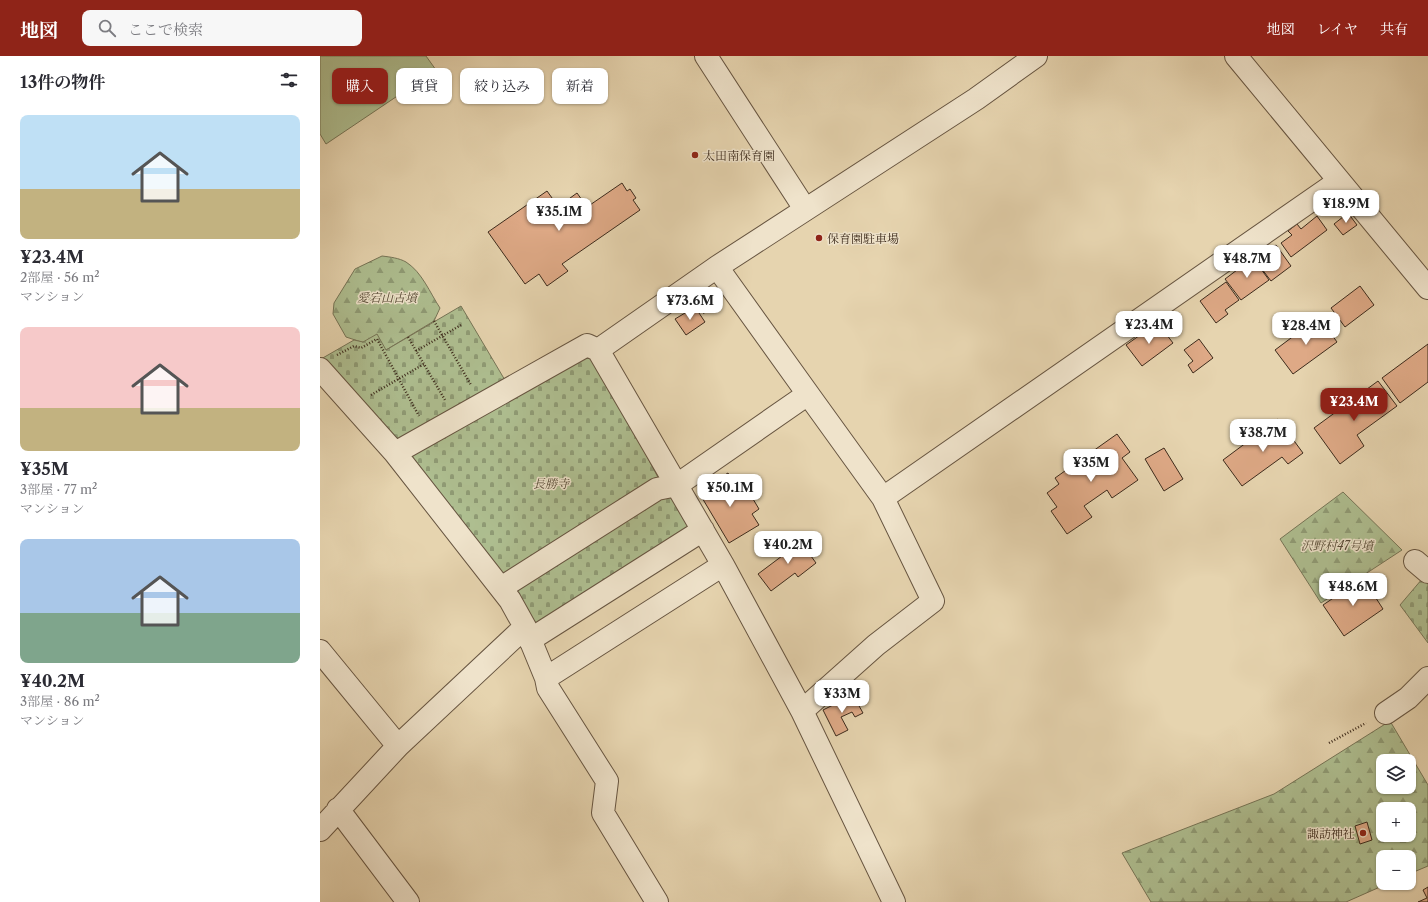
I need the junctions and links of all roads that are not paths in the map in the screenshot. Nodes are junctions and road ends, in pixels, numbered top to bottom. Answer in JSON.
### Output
{"nodes":[{"id":1,"x":706,"y":56,"type":"edge"},
{"id":2,"x":1036,"y":56,"type":"edge"},
{"id":3,"x":1236,"y":56,"type":"edge"},
{"id":4,"x":1339,"y":181,"type":"junction"},
{"id":5,"x":805,"y":210,"type":"junction"},
{"id":6,"x":717,"y":267,"type":"junction"},
{"id":7,"x":1428,"y":288,"type":"edge"},
{"id":8,"x":598,"y":350,"type":"junction"},
{"id":9,"x":328,"y":363,"type":"edge"},
{"id":10,"x":808,"y":394,"type":"junction"},
{"id":11,"x":395,"y":453,"type":"junction"},
{"id":12,"x":677,"y":485,"type":"junction"},
{"id":13,"x":883,"y":498,"type":"junction"},
{"id":14,"x":703,"y":530,"type":"junction"},
{"id":15,"x":723,"y":565,"type":"junction"},
{"id":16,"x":501,"y":588,"type":"junction"},
{"id":17,"x":528,"y":634,"type":"junction"},
{"id":18,"x":320,"y":651,"type":"edge"},
{"id":19,"x":546,"y":678,"type":"junction"},
{"id":20,"x":1428,"y":678,"type":"edge"},
{"id":21,"x":802,"y":711,"type":"junction"},
{"id":22,"x":1386,"y":713,"type":"road end"},
{"id":23,"x":398,"y":746,"type":"junction"},
{"id":24,"x":338,"y":809,"type":"junction"},
{"id":25,"x":320,"y":830,"type":"edge"},
{"id":26,"x":408,"y":902,"type":"edge"},
{"id":27,"x":657,"y":902,"type":"edge"},
{"id":28,"x":894,"y":902,"type":"edge"}],
"edges":[{"from":1,"to":5,"type":"street"},
{"from":2,"to":5,"type":"street"},
{"from":3,"to":4,"type":"street"},
{"from":4,"to":7,"type":"street"},
{"from":4,"to":13,"type":"street"},
{"from":5,"to":6,"type":"street"},
{"from":6,"to":8,"type":"street"},
{"from":6,"to":10,"type":"street"},
{"from":8,"to":11,"type":"street"},
{"from":8,"to":12,"type":"street"},
{"from":9,"to":11,"type":"street"},
{"from":10,"to":12,"type":"street"},
{"from":10,"to":13,"type":"street"},
{"from":11,"to":16,"type":"street"},
{"from":12,"to":14,"type":"street"},
{"from":12,"to":16,"type":"street"},
{"from":13,"to":21,"type":"street"},
{"from":14,"to":15,"type":"street"},
{"from":14,"to":17,"type":"street"},
{"from":15,"to":19,"type":"street"},
{"from":15,"to":21,"type":"street"},
{"from":16,"to":17,"type":"street"},
{"from":17,"to":19,"type":"street"},
{"from":17,"to":23,"type":"street"},
{"from":18,"to":23,"type":"street"},
{"from":19,"to":27,"type":"street"},
{"from":20,"to":22,"type":"street"},
{"from":21,"to":28,"type":"street"},
{"from":23,"to":24,"type":"street"},
{"from":24,"to":25,"type":"street"},
{"from":24,"to":26,"type":"street"}]}
